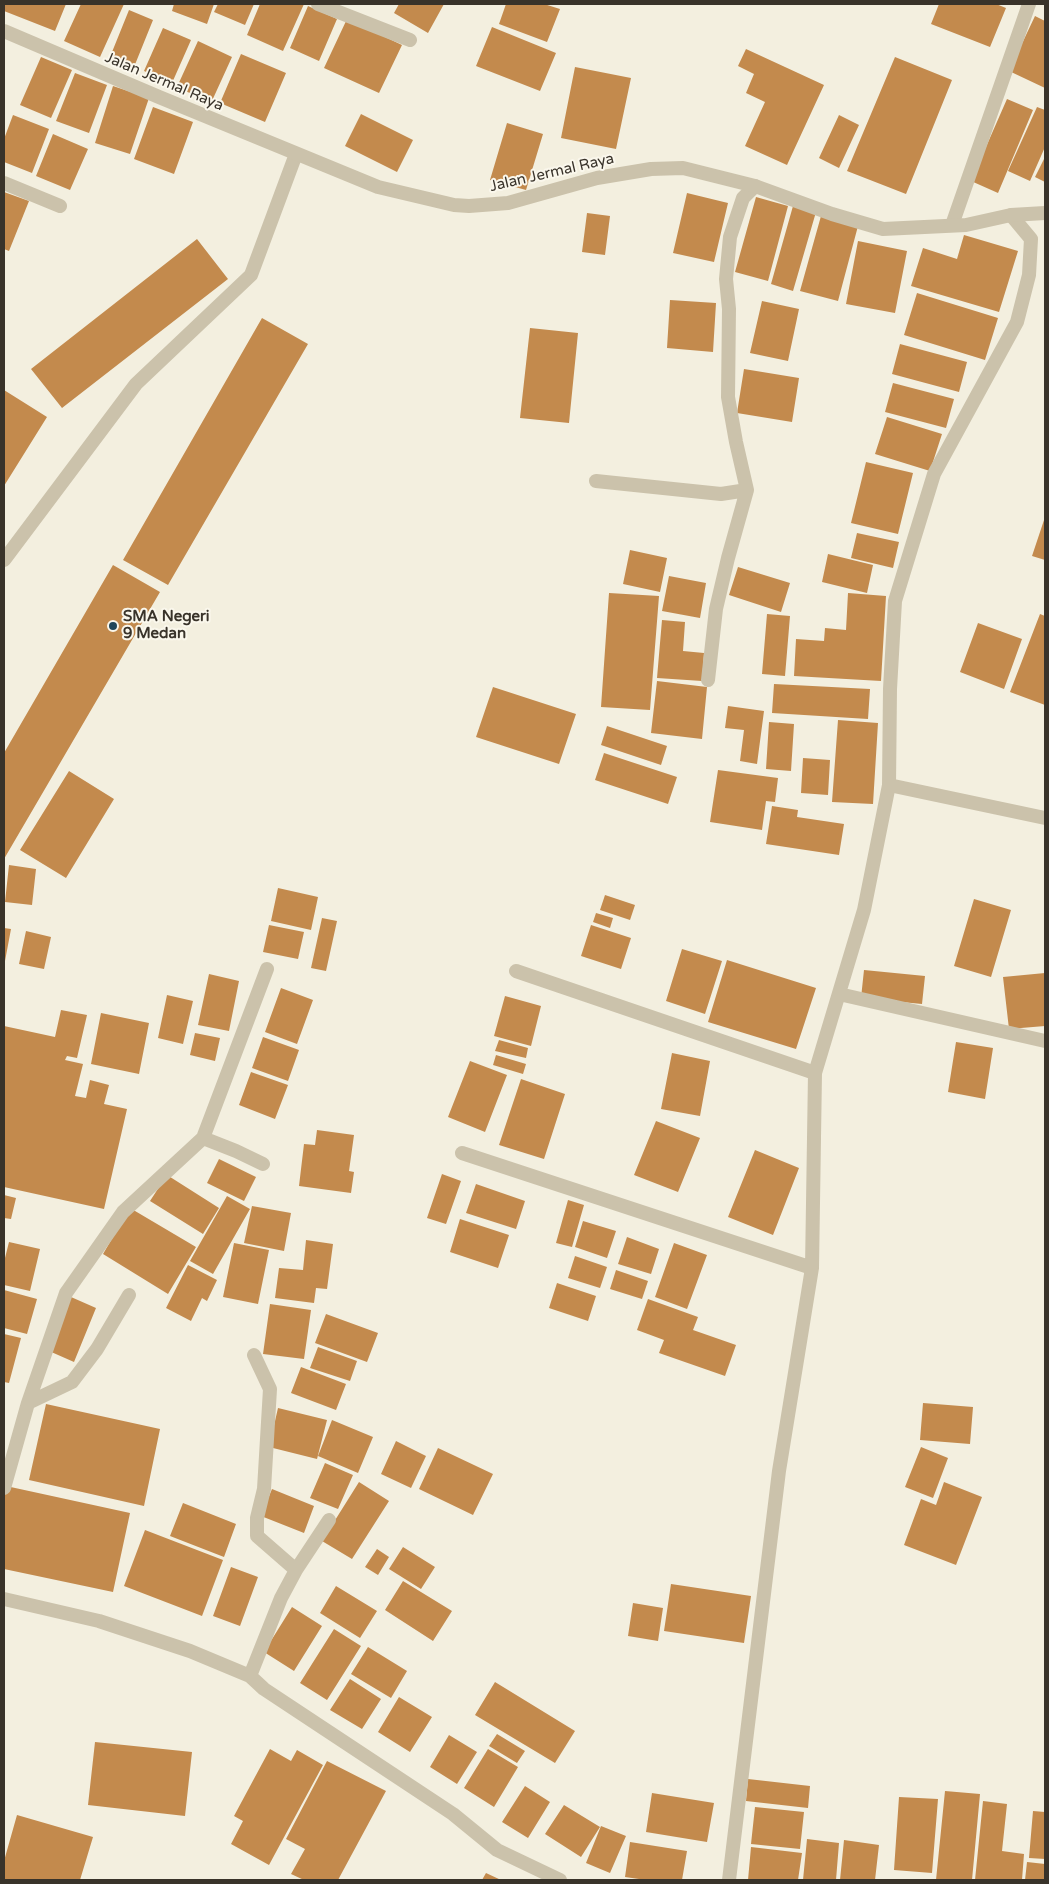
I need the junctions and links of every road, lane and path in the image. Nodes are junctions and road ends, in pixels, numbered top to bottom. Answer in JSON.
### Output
{"nodes":[{"id":1,"x":318,"y":4,"type":"edge"},
{"id":2,"x":1029,"y":4,"type":"edge"},
{"id":3,"x":4,"y":30,"type":"edge"},
{"id":4,"x":410,"y":40,"type":"dead end"},
{"id":5,"x":296,"y":154,"type":"junction"},
{"id":6,"x":4,"y":183,"type":"edge"},
{"id":7,"x":755,"y":186,"type":"junction"},
{"id":8,"x":60,"y":206,"type":"dead end"},
{"id":9,"x":1045,"y":213,"type":"edge"},
{"id":10,"x":1011,"y":215,"type":"junction"},
{"id":11,"x":952,"y":225,"type":"junction"},
{"id":12,"x":596,"y":481,"type":"dead end"},
{"id":13,"x":747,"y":490,"type":"junction"},
{"id":14,"x":4,"y":560,"type":"edge"},
{"id":15,"x":708,"y":680,"type":"dead end"},
{"id":16,"x":889,"y":784,"type":"junction"},
{"id":17,"x":1045,"y":818,"type":"edge"},
{"id":18,"x":267,"y":969,"type":"dead end"},
{"id":19,"x":516,"y":971,"type":"dead end"},
{"id":20,"x":839,"y":994,"type":"junction"},
{"id":21,"x":1045,"y":1041,"type":"edge"},
{"id":22,"x":815,"y":1073,"type":"junction"},
{"id":23,"x":203,"y":1138,"type":"junction"},
{"id":24,"x":462,"y":1153,"type":"dead end"},
{"id":25,"x":263,"y":1164,"type":"dead end"},
{"id":26,"x":812,"y":1268,"type":"junction"},
{"id":27,"x":128,"y":1295,"type":"dead end"},
{"id":28,"x":254,"y":1355,"type":"dead end"},
{"id":29,"x":28,"y":1403,"type":"junction"},
{"id":30,"x":4,"y":1488,"type":"edge"},
{"id":31,"x":329,"y":1520,"type":"dead end"},
{"id":32,"x":296,"y":1570,"type":"junction"},
{"id":33,"x":4,"y":1598,"type":"edge"},
{"id":34,"x":250,"y":1676,"type":"junction"},
{"id":35,"x":560,"y":1880,"type":"edge"},
{"id":36,"x":729,"y":1880,"type":"edge"}],
"edges":[{"from":1,"to":4,"type":"street"},
{"from":2,"to":11,"type":"street"},
{"from":3,"to":5,"type":"street","name":"Jalan Jermal Raya"},
{"from":5,"to":7,"type":"street","name":"Jalan Jermal Raya"},
{"from":5,"to":14,"type":"street"},
{"from":6,"to":8,"type":"street"},
{"from":7,"to":11,"type":"street","name":"Jalan Jermal Raya"},
{"from":7,"to":13,"type":"street"},
{"from":9,"to":10,"type":"street","name":"Jalan Jermal Raya"},
{"from":10,"to":11,"type":"street","name":"Jalan Jermal Raya"},
{"from":10,"to":16,"type":"street"},
{"from":12,"to":13,"type":"street"},
{"from":13,"to":15,"type":"street"},
{"from":16,"to":17,"type":"street"},
{"from":16,"to":20,"type":"street"},
{"from":18,"to":23,"type":"street"},
{"from":19,"to":22,"type":"street"},
{"from":20,"to":21,"type":"street"},
{"from":20,"to":22,"type":"street"},
{"from":22,"to":26,"type":"street"},
{"from":23,"to":25,"type":"street"},
{"from":23,"to":29,"type":"street"},
{"from":24,"to":26,"type":"street"},
{"from":26,"to":36,"type":"street"},
{"from":27,"to":29,"type":"street"},
{"from":28,"to":32,"type":"street"},
{"from":29,"to":30,"type":"street"},
{"from":31,"to":32,"type":"street"},
{"from":32,"to":34,"type":"street"},
{"from":33,"to":34,"type":"street"},
{"from":34,"to":35,"type":"street"}]}
